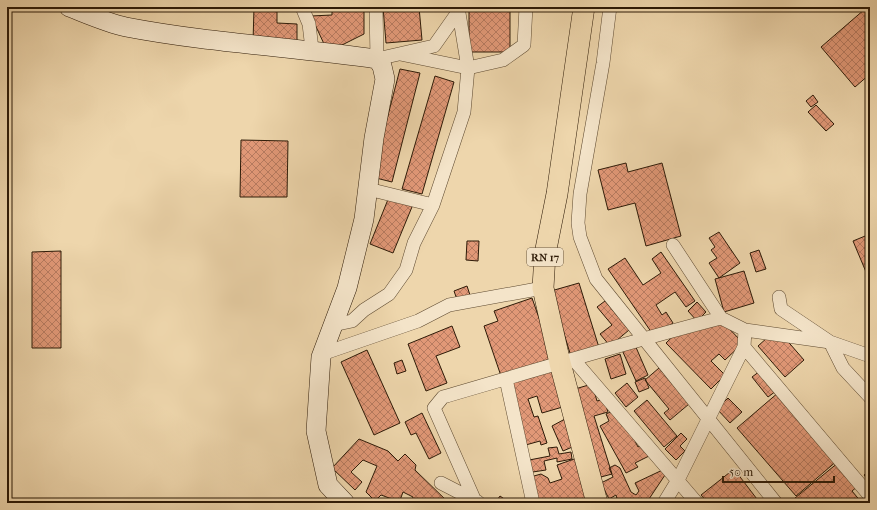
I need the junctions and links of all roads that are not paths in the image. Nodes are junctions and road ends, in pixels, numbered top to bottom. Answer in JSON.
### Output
{"nodes":[{"id":1,"x":69,"y":7,"type":"edge"},
{"id":2,"x":302,"y":7,"type":"edge"},
{"id":3,"x":376,"y":7,"type":"edge"},
{"id":4,"x":526,"y":7,"type":"edge"},
{"id":5,"x":584,"y":7,"type":"edge"},
{"id":6,"x":610,"y":7,"type":"edge"},
{"id":7,"x":458,"y":10,"type":"edge"},
{"id":8,"x":312,"y":49,"type":"junction"},
{"id":9,"x":400,"y":54,"type":"junction"},
{"id":10,"x":377,"y":58,"type":"junction"},
{"id":11,"x":468,"y":68,"type":"junction"},
{"id":12,"x":368,"y":189,"type":"junction"},
{"id":13,"x":434,"y":205,"type":"junction"},
{"id":14,"x":673,"y":245,"type":"dead end"},
{"id":15,"x":543,"y":288,"type":"junction"},
{"id":16,"x":779,"y":297,"type":"dead end"},
{"id":17,"x":721,"y":318,"type":"junction"},
{"id":18,"x":333,"y":325,"type":"junction"},
{"id":19,"x":745,"y":330,"type":"junction"},
{"id":20,"x":643,"y":338,"type":"junction"},
{"id":21,"x":830,"y":342,"type":"junction"},
{"id":22,"x":744,"y":347,"type":"junction"},
{"id":23,"x":322,"y":354,"type":"junction"},
{"id":24,"x":870,"y":356,"type":"edge"},
{"id":25,"x":567,"y":361,"type":"junction"},
{"id":26,"x":506,"y":379,"type":"junction"},
{"id":27,"x":870,"y":397,"type":"edge"},
{"id":28,"x":708,"y":418,"type":"junction"},
{"id":29,"x":678,"y":480,"type":"junction"},
{"id":30,"x":440,"y":483,"type":"dead end"},
{"id":31,"x":870,"y":496,"type":"edge"},
{"id":32,"x":478,"y":502,"type":"edge"},
{"id":33,"x":345,"y":503,"type":"edge"},
{"id":34,"x":533,"y":503,"type":"edge"},
{"id":35,"x":597,"y":503,"type":"edge"},
{"id":36,"x":664,"y":503,"type":"edge"},
{"id":37,"x":697,"y":503,"type":"edge"},
{"id":38,"x":776,"y":503,"type":"edge"}],
"edges":[{"from":1,"to":8,"type":"main road"},
{"from":2,"to":8,"type":"street"},
{"from":3,"to":10,"type":"street"},
{"from":4,"to":11,"type":"street"},
{"from":5,"to":15,"type":"main road","number":"RN 17"},
{"from":6,"to":20,"type":"street"},
{"from":7,"to":9,"type":"street"},
{"from":7,"to":11,"type":"street"},
{"from":8,"to":10,"type":"main road"},
{"from":9,"to":10,"type":"street"},
{"from":9,"to":11,"type":"street"},
{"from":10,"to":12,"type":"main road"},
{"from":11,"to":13,"type":"street"},
{"from":12,"to":13,"type":"street"},
{"from":12,"to":18,"type":"main road"},
{"from":13,"to":18,"type":"street"},
{"from":14,"to":17,"type":"street"},
{"from":15,"to":23,"type":"street"},
{"from":15,"to":25,"type":"main road","number":"RN 17"},
{"from":16,"to":21,"type":"street"},
{"from":17,"to":19,"type":"street"},
{"from":17,"to":20,"type":"street"},
{"from":18,"to":23,"type":"main road"},
{"from":19,"to":21,"type":"street"},
{"from":19,"to":22,"type":"street"},
{"from":20,"to":25,"type":"street"},
{"from":20,"to":28,"type":"street"},
{"from":21,"to":24,"type":"street"},
{"from":21,"to":27,"type":"street"},
{"from":22,"to":28,"type":"street"},
{"from":22,"to":31,"type":"street"},
{"from":23,"to":33,"type":"main road"},
{"from":25,"to":26,"type":"street"},
{"from":25,"to":29,"type":"street"},
{"from":25,"to":35,"type":"main road","number":"RN 17"},
{"from":26,"to":32,"type":"street"},
{"from":26,"to":34,"type":"street"},
{"from":28,"to":29,"type":"street"},
{"from":28,"to":38,"type":"street"},
{"from":29,"to":36,"type":"street"},
{"from":29,"to":37,"type":"street"},
{"from":30,"to":32,"type":"street"}]}
